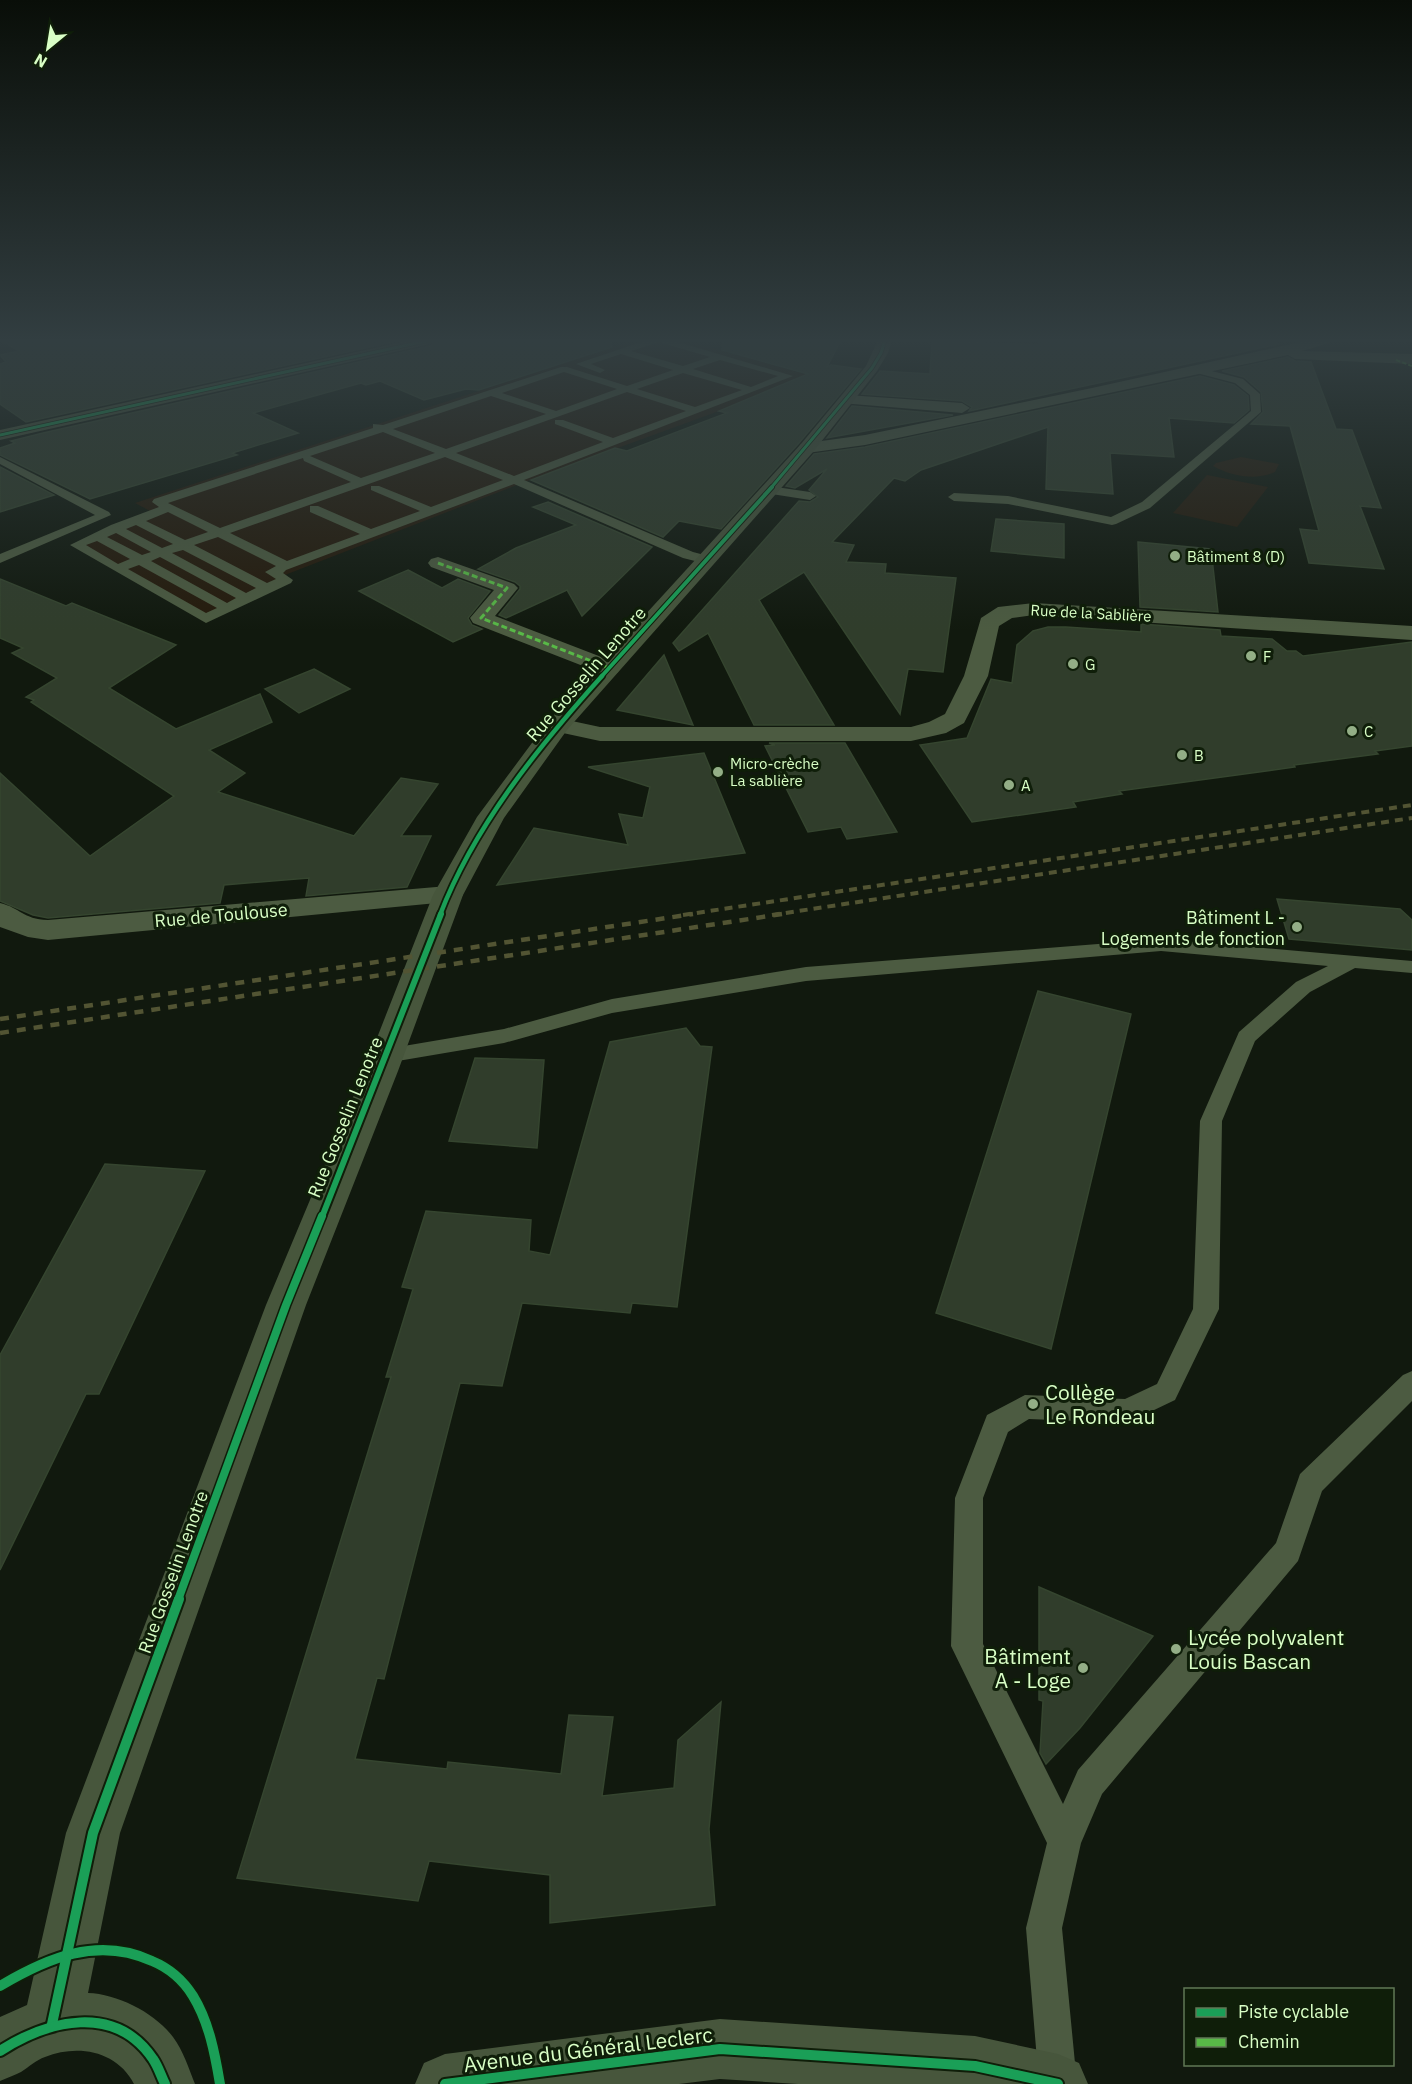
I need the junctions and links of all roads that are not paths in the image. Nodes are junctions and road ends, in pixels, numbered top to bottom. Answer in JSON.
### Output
{"nodes":[{"id":1,"x":349,"y":437,"type":"edge"},
{"id":2,"x":405,"y":437,"type":"edge"},
{"id":3,"x":496,"y":437,"type":"edge"},
{"id":4,"x":602,"y":437,"type":"edge"},
{"id":5,"x":626,"y":437,"type":"edge"},
{"id":6,"x":816,"y":437,"type":"edge"},
{"id":7,"x":878,"y":437,"type":"edge"},
{"id":8,"x":1226,"y":437,"type":"edge"},
{"id":9,"x":613,"y":442,"type":"junction"},
{"id":10,"x":807,"y":448,"type":"junction"},
{"id":11,"x":446,"y":453,"type":"junction"},
{"id":12,"x":0,"y":459,"type":"edge"},
{"id":13,"x":308,"y":459,"type":"dead end"},
{"id":14,"x":514,"y":480,"type":"junction"},
{"id":15,"x":362,"y":483,"type":"junction"},
{"id":16,"x":375,"y":488,"type":"dead end"},
{"id":17,"x":769,"y":490,"type":"junction"},
{"id":18,"x":810,"y":496,"type":"dead end"},
{"id":19,"x":954,"y":497,"type":"dead end"},
{"id":20,"x":170,"y":507,"type":"junction"},
{"id":21,"x":314,"y":509,"type":"dead end"},
{"id":22,"x":431,"y":511,"type":"junction"},
{"id":23,"x":156,"y":512,"type":"junction"},
{"id":24,"x":136,"y":520,"type":"junction"},
{"id":25,"x":115,"y":528,"type":"junction"},
{"id":26,"x":219,"y":533,"type":"junction"},
{"id":27,"x":371,"y":534,"type":"junction"},
{"id":28,"x":97,"y":536,"type":"junction"},
{"id":29,"x":205,"y":538,"type":"junction"},
{"id":30,"x":184,"y":545,"type":"junction"},
{"id":31,"x":162,"y":553,"type":"junction"},
{"id":32,"x":0,"y":558,"type":"edge"},
{"id":33,"x":141,"y":560,"type":"junction"},
{"id":34,"x":707,"y":560,"type":"junction"},
{"id":35,"x":438,"y":562,"type":"dead end"},
{"id":36,"x":286,"y":566,"type":"junction"},
{"id":37,"x":118,"y":568,"type":"junction"},
{"id":38,"x":272,"y":572,"type":"junction"},
{"id":39,"x":266,"y":588,"type":"junction"},
{"id":40,"x":246,"y":598,"type":"junction"},
{"id":41,"x":227,"y":608,"type":"junction"},
{"id":42,"x":1412,"y":633,"type":"edge"},
{"id":43,"x":609,"y":668,"type":"junction"},
{"id":44,"x":558,"y":725,"type":"junction"},
{"id":45,"x":448,"y":895,"type":"junction"},
{"id":46,"x":0,"y":912,"type":"edge"},
{"id":47,"x":1352,"y":962,"type":"junction"},
{"id":48,"x":1412,"y":967,"type":"edge"},
{"id":49,"x":386,"y":1056,"type":"junction"},
{"id":50,"x":1412,"y":1383,"type":"edge"},
{"id":51,"x":1064,"y":1842,"type":"junction"},
{"id":52,"x":52,"y":2024,"type":"junction"},
{"id":53,"x":0,"y":2051,"type":"edge"},
{"id":54,"x":165,"y":2084,"type":"edge"},
{"id":55,"x":444,"y":2084,"type":"edge"},
{"id":56,"x":1058,"y":2084,"type":"edge"}],
"edges":[{"from":1,"to":20,"type":"lane"},
{"from":2,"to":11,"type":"lane"},
{"from":3,"to":11,"type":"lane"},
{"from":4,"to":9,"type":"lane"},
{"from":5,"to":9,"type":"lane"},
{"from":6,"to":10,"type":"main road","name":"Rue Gosselin Lenotre"},
{"from":7,"to":10,"type":"street"},
{"from":8,"to":19,"type":"lane"},
{"from":9,"to":14,"type":"lane"},
{"from":10,"to":17,"type":"main road","name":"Rue Gosselin Lenotre"},
{"from":11,"to":14,"type":"lane"},
{"from":11,"to":15,"type":"lane"},
{"from":12,"to":32,"type":"lane"},
{"from":13,"to":15,"type":"lane"},
{"from":14,"to":22,"type":"lane"},
{"from":14,"to":34,"type":"lane"},
{"from":15,"to":26,"type":"lane"},
{"from":16,"to":22,"type":"lane"},
{"from":17,"to":18,"type":"lane"},
{"from":17,"to":34,"type":"main road","name":"Rue Gosselin Lenotre"},
{"from":20,"to":23,"type":"lane"},
{"from":20,"to":26,"type":"lane"},
{"from":21,"to":27,"type":"lane"},
{"from":22,"to":27,"type":"lane"},
{"from":23,"to":24,"type":"lane"},
{"from":23,"to":29,"type":"lane"},
{"from":24,"to":25,"type":"lane"},
{"from":24,"to":30,"type":"lane"},
{"from":25,"to":28,"type":"lane"},
{"from":25,"to":31,"type":"lane"},
{"from":26,"to":29,"type":"lane"},
{"from":26,"to":36,"type":"lane"},
{"from":27,"to":36,"type":"lane"},
{"from":28,"to":33,"type":"lane"},
{"from":28,"to":37,"type":"lane"},
{"from":29,"to":30,"type":"lane"},
{"from":29,"to":38,"type":"lane"},
{"from":30,"to":31,"type":"lane"},
{"from":30,"to":39,"type":"lane"},
{"from":31,"to":33,"type":"lane"},
{"from":31,"to":40,"type":"lane"},
{"from":33,"to":37,"type":"lane"},
{"from":33,"to":41,"type":"lane"},
{"from":34,"to":43,"type":"main road","name":"Rue Gosselin Lenotre"},
{"from":35,"to":43,"type":"street"},
{"from":36,"to":38,"type":"lane"},
{"from":37,"to":41,"type":"lane"},
{"from":38,"to":39,"type":"lane"},
{"from":39,"to":40,"type":"lane"},
{"from":40,"to":41,"type":"lane"},
{"from":42,"to":44,"type":"street","name":"Rue de la Sablière"},
{"from":43,"to":44,"type":"main road","name":"Rue Gosselin Lenotre"},
{"from":44,"to":45,"type":"main road","name":"Rue Gosselin Lenotre"},
{"from":45,"to":46,"type":"street","name":"Rue de Toulouse"},
{"from":45,"to":49,"type":"main road","name":"Rue Gosselin Lenotre"},
{"from":47,"to":48,"type":"lane"},
{"from":47,"to":49,"type":"lane"},
{"from":47,"to":51,"type":"lane"},
{"from":49,"to":52,"type":"main road","name":"Rue Gosselin Lenotre"},
{"from":50,"to":51,"type":"lane"},
{"from":51,"to":56,"type":"lane"},
{"from":52,"to":53,"type":"main road"},
{"from":52,"to":54,"type":"main road"},
{"from":55,"to":56,"type":"main road","name":"Avenue du Général Leclerc"}]}
